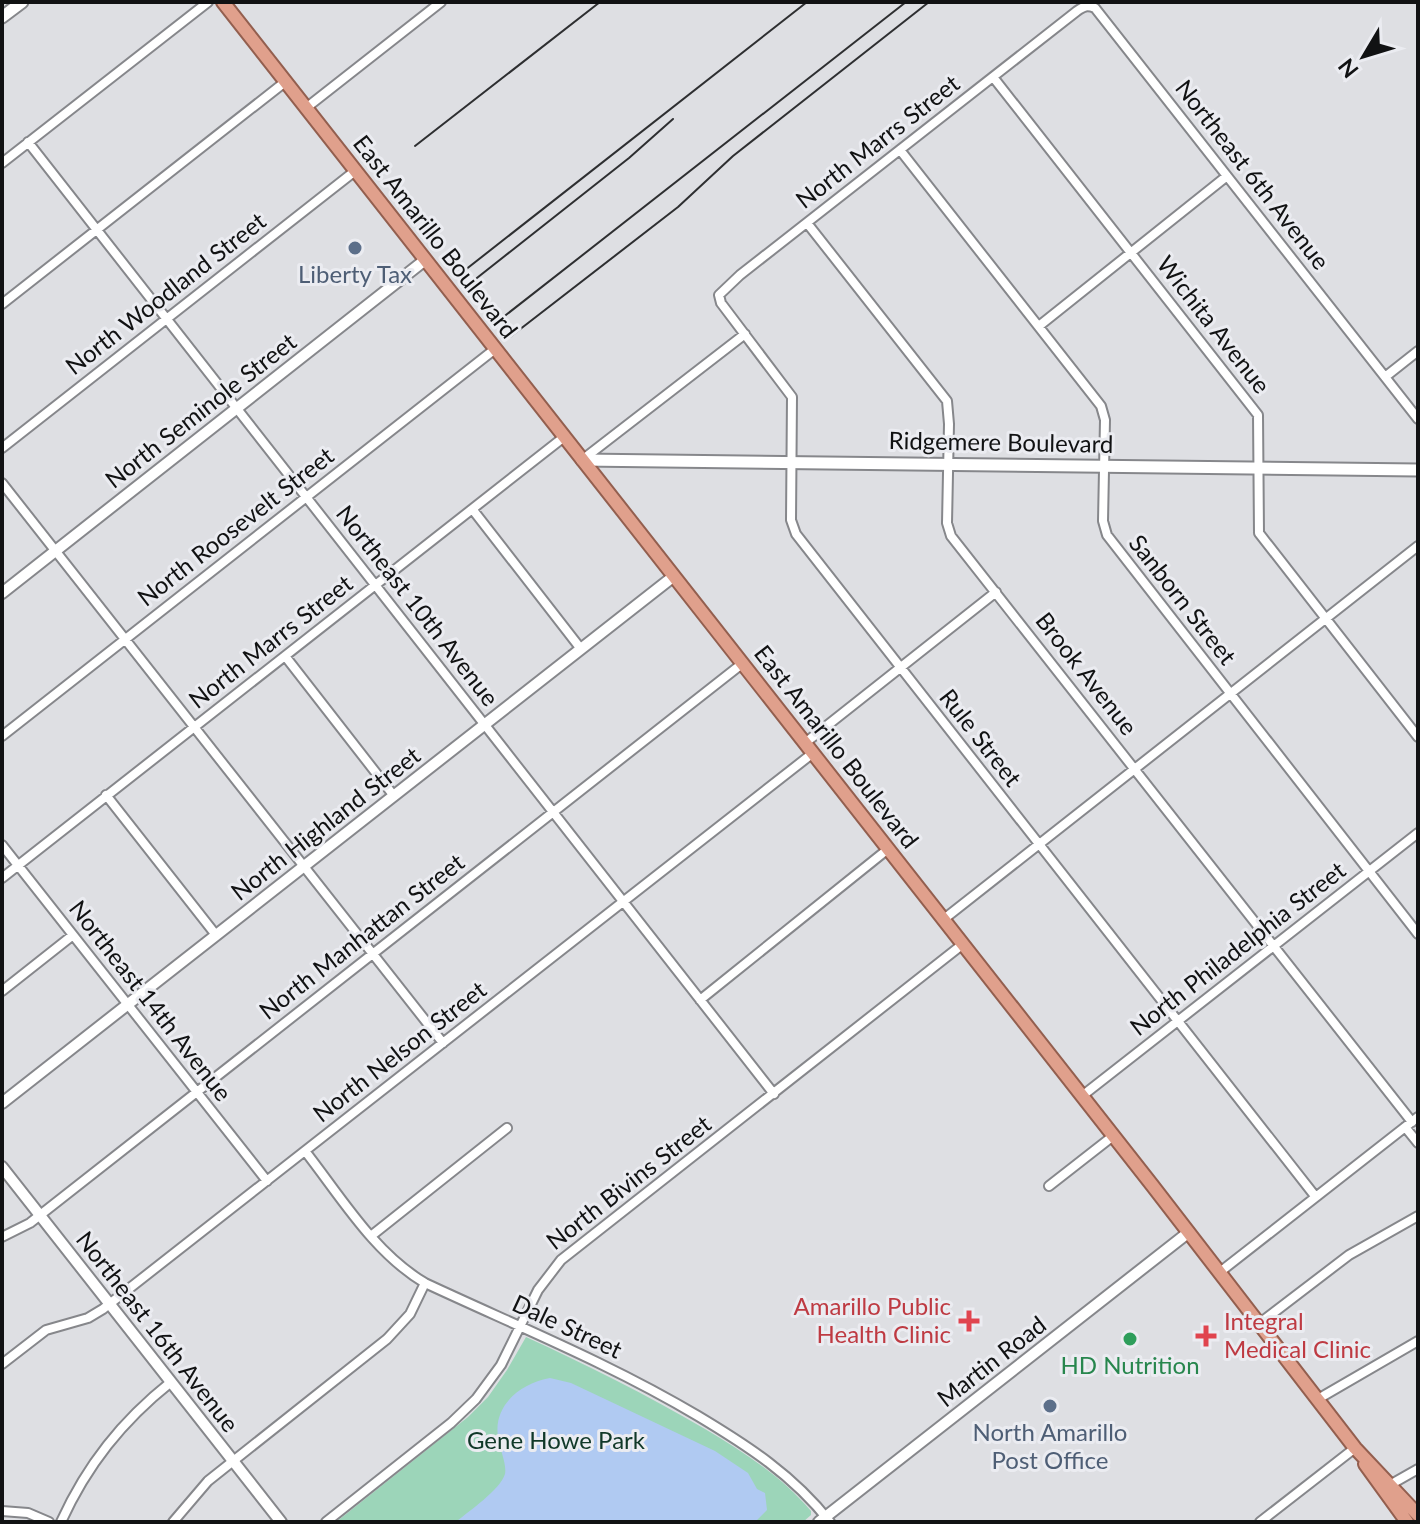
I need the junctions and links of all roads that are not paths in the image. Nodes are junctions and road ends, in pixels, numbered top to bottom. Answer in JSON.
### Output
{"nodes":[{"id":1,"x":22,"y":2,"type":"edge"},
{"id":2,"x":208,"y":2,"type":"edge"},
{"id":3,"x":223,"y":2,"type":"edge"},
{"id":4,"x":441,"y":2,"type":"edge"},
{"id":5,"x":2,"y":17,"type":"edge"},
{"id":6,"x":1040,"y":40,"type":"joint"},
{"id":7,"x":993,"y":77,"type":"junction"},
{"id":8,"x":285,"y":82,"type":"junction"},
{"id":9,"x":306,"y":108,"type":"junction"},
{"id":10,"x":28,"y":142,"type":"junction"},
{"id":11,"x":900,"y":150,"type":"junction"},
{"id":12,"x":2,"y":163,"type":"edge"},
{"id":13,"x":355,"y":171,"type":"junction"},
{"id":14,"x":1227,"y":176,"type":"junction"},
{"id":15,"x":807,"y":223,"type":"junction"},
{"id":16,"x":97,"y":230,"type":"junction"},
{"id":17,"x":1131,"y":252,"type":"junction"},
{"id":18,"x":425,"y":260,"type":"junction"},
{"id":19,"x":740,"y":275,"type":"joint"},
{"id":20,"x":2,"y":304,"type":"edge"},
{"id":21,"x":166,"y":319,"type":"junction"},
{"id":22,"x":1039,"y":326,"type":"junction"},
{"id":23,"x":745,"y":334,"type":"junction"},
{"id":24,"x":495,"y":349,"type":"junction"},
{"id":25,"x":1418,"y":351,"type":"edge"},
{"id":26,"x":1385,"y":377,"type":"junction"},
{"id":27,"x":236,"y":409,"type":"junction"},
{"id":28,"x":1418,"y":419,"type":"edge"},
{"id":29,"x":564,"y":437,"type":"junction"},
{"id":30,"x":2,"y":448,"type":"edge"},
{"id":31,"x":582,"y":460,"type":"junction"},
{"id":32,"x":793,"y":461,"type":"junction"},
{"id":33,"x":948,"y":465,"type":"junction"},
{"id":34,"x":1104,"y":467,"type":"junction"},
{"id":35,"x":1259,"y":469,"type":"junction"},
{"id":36,"x":1418,"y":470,"type":"edge"},
{"id":37,"x":2,"y":483,"type":"edge"},
{"id":38,"x":306,"y":498,"type":"junction"},
{"id":39,"x":473,"y":510,"type":"junction"},
{"id":40,"x":1418,"y":546,"type":"edge"},
{"id":41,"x":56,"y":550,"type":"junction"},
{"id":42,"x":674,"y":576,"type":"junction"},
{"id":43,"x":375,"y":586,"type":"junction"},
{"id":44,"x":996,"y":592,"type":"junction"},
{"id":45,"x":2,"y":593,"type":"edge"},
{"id":46,"x":1327,"y":619,"type":"junction"},
{"id":47,"x":126,"y":639,"type":"junction"},
{"id":48,"x":581,"y":649,"type":"junction"},
{"id":49,"x":285,"y":656,"type":"junction"},
{"id":50,"x":743,"y":663,"type":"junction"},
{"id":51,"x":901,"y":668,"type":"junction"},
{"id":52,"x":1230,"y":694,"type":"junction"},
{"id":53,"x":485,"y":725,"type":"junction"},
{"id":54,"x":194,"y":727,"type":"junction"},
{"id":55,"x":2,"y":736,"type":"edge"},
{"id":56,"x":1418,"y":737,"type":"edge"},
{"id":57,"x":809,"y":748,"type":"junction"},
{"id":58,"x":1135,"y":769,"type":"junction"},
{"id":59,"x":106,"y":795,"type":"junction"},
{"id":60,"x":394,"y":796,"type":"junction"},
{"id":61,"x":553,"y":812,"type":"junction"},
{"id":62,"x":1418,"y":833,"type":"edge"},
{"id":63,"x":2,"y":845,"type":"edge"},
{"id":64,"x":1039,"y":845,"type":"junction"},
{"id":65,"x":888,"y":849,"type":"junction"},
{"id":66,"x":18,"y":865,"type":"junction"},
{"id":67,"x":303,"y":867,"type":"junction"},
{"id":68,"x":1369,"y":872,"type":"junction"},
{"id":69,"x":2,"y":878,"type":"edge"},
{"id":70,"x":623,"y":902,"type":"junction"},
{"id":71,"x":944,"y":919,"type":"junction"},
{"id":72,"x":1418,"y":934,"type":"edge"},
{"id":73,"x":73,"y":935,"type":"junction"},
{"id":74,"x":216,"y":935,"type":"junction"},
{"id":75,"x":963,"y":944,"type":"junction"},
{"id":76,"x":1274,"y":946,"type":"junction"},
{"id":77,"x":373,"y":954,"type":"junction"},
{"id":78,"x":2,"y":991,"type":"edge"},
{"id":79,"x":700,"y":1000,"type":"junction"},
{"id":80,"x":128,"y":1004,"type":"junction"},
{"id":81,"x":1178,"y":1021,"type":"junction"},
{"id":82,"x":443,"y":1043,"type":"junction"},
{"id":83,"x":197,"y":1092,"type":"junction"},
{"id":84,"x":774,"y":1094,"type":"junction"},
{"id":85,"x":1082,"y":1096,"type":"junction"},
{"id":86,"x":2,"y":1103,"type":"edge"},
{"id":87,"x":1412,"y":1122,"type":"edge"},
{"id":88,"x":507,"y":1128,"type":"dead end"},
{"id":89,"x":1113,"y":1136,"type":"junction"},
{"id":90,"x":1418,"y":1143,"type":"edge"},
{"id":91,"x":305,"y":1151,"type":"junction"},
{"id":92,"x":2,"y":1167,"type":"edge"},
{"id":93,"x":267,"y":1181,"type":"junction"},
{"id":94,"x":1049,"y":1186,"type":"dead end"},
{"id":95,"x":1315,"y":1196,"type":"junction"},
{"id":96,"x":40,"y":1215,"type":"junction"},
{"id":97,"x":1418,"y":1216,"type":"edge"},
{"id":98,"x":1189,"y":1232,"type":"junction"},
{"id":99,"x":371,"y":1236,"type":"junction"},
{"id":100,"x":2,"y":1237,"type":"edge"},
{"id":101,"x":1220,"y":1272,"type":"junction"},
{"id":102,"x":425,"y":1283,"type":"junction"},
{"id":103,"x":110,"y":1304,"type":"junction"},
{"id":104,"x":1260,"y":1323,"type":"junction"},
{"id":105,"x":520,"y":1326,"type":"junction"},
{"id":106,"x":1418,"y":1341,"type":"edge"},
{"id":107,"x":2,"y":1364,"type":"edge"},
{"id":108,"x":171,"y":1382,"type":"junction"},
{"id":109,"x":1318,"y":1399,"type":"junction"},
{"id":110,"x":1355,"y":1448,"type":"junction"},
{"id":111,"x":232,"y":1461,"type":"junction"},
{"id":112,"x":1418,"y":1469,"type":"edge"},
{"id":113,"x":1387,"y":1487,"type":"junction"},
{"id":114,"x":2,"y":1511,"type":"edge"},
{"id":115,"x":1418,"y":1515,"type":"edge"},
{"id":116,"x":825,"y":1520,"type":"edge"},
{"id":117,"x":49,"y":1522,"type":"edge"},
{"id":118,"x":61,"y":1522,"type":"edge"},
{"id":119,"x":173,"y":1522,"type":"edge"},
{"id":120,"x":281,"y":1522,"type":"edge"},
{"id":121,"x":326,"y":1522,"type":"edge"},
{"id":122,"x":1260,"y":1522,"type":"edge"},
{"id":123,"x":1407,"y":1522,"type":"edge"}],
"edges":[{"from":1,"to":5,"type":"main road"},
{"from":2,"to":10,"type":"street"},
{"from":3,"to":8,"type":"highway","name":"East Amarillo Boulevard"},
{"from":4,"to":9,"type":"street"},
{"from":6,"to":7,"type":"street","name":"North Marrs Street"},
{"from":6,"to":14,"type":"street","name":"Northeast 6th Avenue"},
{"from":7,"to":11,"type":"street","name":"North Marrs Street"},
{"from":7,"to":17,"type":"street","name":"Wichita Avenue"},
{"from":8,"to":9,"type":"highway","name":"East Amarillo Boulevard"},
{"from":8,"to":16,"type":"street"},
{"from":9,"to":13,"type":"highway","name":"East Amarillo Boulevard"},
{"from":10,"to":12,"type":"street"},
{"from":10,"to":16,"type":"street","name":"Northeast 10th Avenue"},
{"from":11,"to":15,"type":"street","name":"North Marrs Street"},
{"from":11,"to":22,"type":"street","name":"Sanborn Street"},
{"from":13,"to":18,"type":"highway","name":"East Amarillo Boulevard"},
{"from":13,"to":21,"type":"street","name":"North Woodland Street"},
{"from":14,"to":17,"type":"street"},
{"from":14,"to":26,"type":"street","name":"Northeast 6th Avenue"},
{"from":15,"to":19,"type":"street","name":"North Marrs Street"},
{"from":15,"to":33,"type":"street","name":"Brook Avenue"},
{"from":16,"to":20,"type":"street"},
{"from":16,"to":21,"type":"street","name":"Northeast 10th Avenue"},
{"from":17,"to":22,"type":"street"},
{"from":17,"to":35,"type":"street","name":"Wichita Avenue"},
{"from":18,"to":24,"type":"highway","name":"East Amarillo Boulevard"},
{"from":18,"to":27,"type":"street","name":"North Seminole Street"},
{"from":19,"to":23,"type":"street","name":"Rule Street"},
{"from":21,"to":27,"type":"street","name":"Northeast 10th Avenue"},
{"from":21,"to":30,"type":"street","name":"North Woodland Street"},
{"from":22,"to":34,"type":"street","name":"Sanborn Street"},
{"from":23,"to":31,"type":"street"},
{"from":23,"to":32,"type":"street","name":"Rule Street"},
{"from":24,"to":29,"type":"highway","name":"East Amarillo Boulevard"},
{"from":24,"to":38,"type":"street","name":"North Roosevelt Street"},
{"from":25,"to":26,"type":"street"},
{"from":26,"to":28,"type":"street","name":"Northeast 6th Avenue"},
{"from":27,"to":38,"type":"street","name":"Northeast 10th Avenue"},
{"from":27,"to":41,"type":"street","name":"North Seminole Street"},
{"from":29,"to":31,"type":"highway","name":"East Amarillo Boulevard"},
{"from":29,"to":39,"type":"street","name":"North Marrs Street"},
{"from":31,"to":32,"type":"main road","name":"Ridgemere Boulevard"},
{"from":31,"to":42,"type":"highway","name":"East Amarillo Boulevard"},
{"from":32,"to":33,"type":"main road","name":"Ridgemere Boulevard"},
{"from":32,"to":51,"type":"street","name":"Rule Street"},
{"from":33,"to":34,"type":"main road","name":"Ridgemere Boulevard"},
{"from":33,"to":44,"type":"street","name":"Brook Avenue"},
{"from":34,"to":35,"type":"main road","name":"Ridgemere Boulevard"},
{"from":34,"to":52,"type":"street","name":"Sanborn Street"},
{"from":35,"to":36,"type":"main road","name":"Ridgemere Boulevard"},
{"from":35,"to":46,"type":"street","name":"Wichita Avenue"},
{"from":37,"to":41,"type":"street"},
{"from":38,"to":43,"type":"street","name":"Northeast 10th Avenue"},
{"from":38,"to":47,"type":"street","name":"North Roosevelt Street"},
{"from":39,"to":43,"type":"street","name":"North Marrs Street"},
{"from":39,"to":48,"type":"street"},
{"from":40,"to":46,"type":"street"},
{"from":41,"to":45,"type":"street","name":"North Seminole Street"},
{"from":41,"to":47,"type":"street"},
{"from":42,"to":48,"type":"street","name":"North Highland Street"},
{"from":42,"to":50,"type":"highway","name":"East Amarillo Boulevard"},
{"from":43,"to":49,"type":"street","name":"North Marrs Street"},
{"from":43,"to":53,"type":"street","name":"Northeast 10th Avenue"},
{"from":44,"to":51,"type":"street","name":"North Nelson Street"},
{"from":44,"to":58,"type":"street","name":"Brook Avenue"},
{"from":46,"to":52,"type":"street"},
{"from":46,"to":56,"type":"street","name":"Wichita Avenue"},
{"from":47,"to":54,"type":"street"},
{"from":47,"to":55,"type":"street","name":"North Roosevelt Street"},
{"from":48,"to":53,"type":"street","name":"North Highland Street"},
{"from":49,"to":54,"type":"street","name":"North Marrs Street"},
{"from":49,"to":60,"type":"street"},
{"from":50,"to":57,"type":"highway","name":"East Amarillo Boulevard"},
{"from":50,"to":61,"type":"street","name":"North Manhattan Street"},
{"from":51,"to":57,"type":"street","name":"North Nelson Street"},
{"from":51,"to":64,"type":"street","name":"Rule Street"},
{"from":52,"to":58,"type":"street"},
{"from":52,"to":68,"type":"street","name":"Sanborn Street"},
{"from":53,"to":60,"type":"street","name":"North Highland Street"},
{"from":53,"to":61,"type":"street","name":"Northeast 10th Avenue"},
{"from":54,"to":59,"type":"street","name":"North Marrs Street"},
{"from":54,"to":67,"type":"street"},
{"from":57,"to":65,"type":"highway","name":"East Amarillo Boulevard"},
{"from":57,"to":70,"type":"street","name":"North Nelson Street"},
{"from":58,"to":64,"type":"street"},
{"from":58,"to":76,"type":"street","name":"Brook Avenue"},
{"from":59,"to":66,"type":"street","name":"North Marrs Street"},
{"from":59,"to":74,"type":"street"},
{"from":60,"to":67,"type":"street","name":"North Highland Street"},
{"from":61,"to":70,"type":"street","name":"Northeast 10th Avenue"},
{"from":61,"to":77,"type":"street","name":"North Manhattan Street"},
{"from":62,"to":68,"type":"street","name":"North Philadelphia Street"},
{"from":63,"to":66,"type":"street","name":"Northeast 14th Avenue"},
{"from":64,"to":71,"type":"street"},
{"from":64,"to":81,"type":"street","name":"Rule Street"},
{"from":65,"to":71,"type":"highway","name":"East Amarillo Boulevard"},
{"from":65,"to":79,"type":"street"},
{"from":66,"to":69,"type":"street","name":"North Marrs Street"},
{"from":66,"to":73,"type":"street","name":"Northeast 14th Avenue"},
{"from":67,"to":74,"type":"street","name":"North Highland Street"},
{"from":67,"to":77,"type":"street"},
{"from":68,"to":72,"type":"street","name":"Sanborn Street"},
{"from":68,"to":76,"type":"street","name":"North Philadelphia Street"},
{"from":70,"to":79,"type":"street","name":"Northeast 10th Avenue"},
{"from":70,"to":82,"type":"street","name":"North Nelson Street"},
{"from":71,"to":75,"type":"highway","name":"East Amarillo Boulevard"},
{"from":73,"to":78,"type":"street"},
{"from":73,"to":80,"type":"street","name":"Northeast 14th Avenue"},
{"from":74,"to":80,"type":"street","name":"North Highland Street"},
{"from":75,"to":84,"type":"street","name":"North Bivins Street"},
{"from":75,"to":85,"type":"highway","name":"East Amarillo Boulevard"},
{"from":76,"to":81,"type":"street","name":"North Philadelphia Street"},
{"from":76,"to":87,"type":"street","name":"Brook Avenue"},
{"from":77,"to":82,"type":"street"},
{"from":77,"to":83,"type":"street","name":"North Manhattan Street"},
{"from":79,"to":84,"type":"street","name":"Northeast 10th Avenue"},
{"from":80,"to":83,"type":"street","name":"Northeast 14th Avenue"},
{"from":80,"to":86,"type":"street","name":"North Highland Street"},
{"from":81,"to":85,"type":"street","name":"North Philadelphia Street"},
{"from":81,"to":95,"type":"street","name":"Rule Street"},
{"from":82,"to":91,"type":"street","name":"North Nelson Street"},
{"from":83,"to":93,"type":"street","name":"Northeast 14th Avenue"},
{"from":83,"to":96,"type":"street","name":"North Manhattan Street"},
{"from":84,"to":105,"type":"street","name":"North Bivins Street"},
{"from":85,"to":89,"type":"highway","name":"East Amarillo Boulevard"},
{"from":87,"to":90,"type":"street","name":"Brook Avenue"},
{"from":87,"to":95,"type":"street"},
{"from":88,"to":99,"type":"street"},
{"from":89,"to":94,"type":"street"},
{"from":89,"to":98,"type":"highway","name":"East Amarillo Boulevard"},
{"from":91,"to":93,"type":"street","name":"North Nelson Street"},
{"from":91,"to":99,"type":"street","name":"Dale Street"},
{"from":92,"to":96,"type":"street","name":"Northeast 16th Avenue"},
{"from":93,"to":103,"type":"street","name":"North Nelson Street"},
{"from":95,"to":101,"type":"street"},
{"from":96,"to":100,"type":"street","name":"North Manhattan Street"},
{"from":96,"to":103,"type":"street","name":"Northeast 16th Avenue"},
{"from":97,"to":104,"type":"street"},
{"from":98,"to":101,"type":"highway","name":"East Amarillo Boulevard"},
{"from":98,"to":116,"type":"street","name":"Martin Road"},
{"from":99,"to":102,"type":"street","name":"Dale Street"},
{"from":101,"to":104,"type":"highway","name":"East Amarillo Boulevard"},
{"from":102,"to":105,"type":"street","name":"Dale Street"},
{"from":102,"to":111,"type":"street"},
{"from":103,"to":107,"type":"street","name":"North Nelson Street"},
{"from":103,"to":108,"type":"street","name":"Northeast 16th Avenue"},
{"from":104,"to":109,"type":"highway","name":"East Amarillo Boulevard"},
{"from":105,"to":116,"type":"street","name":"Dale Street"},
{"from":105,"to":121,"type":"street","name":"North Bivins Street"},
{"from":106,"to":109,"type":"street"},
{"from":108,"to":111,"type":"street","name":"Northeast 16th Avenue"},
{"from":108,"to":118,"type":"street"},
{"from":109,"to":110,"type":"highway","name":"East Amarillo Boulevard"},
{"from":110,"to":113,"type":"highway","name":"East Amarillo Boulevard"},
{"from":110,"to":122,"type":"street"},
{"from":111,"to":119,"type":"street"},
{"from":111,"to":120,"type":"street","name":"Northeast 16th Avenue"},
{"from":112,"to":113,"type":"street"},
{"from":113,"to":115,"type":"highway"},
{"from":113,"to":123,"type":"highway"},
{"from":114,"to":117,"type":"street"}]}
